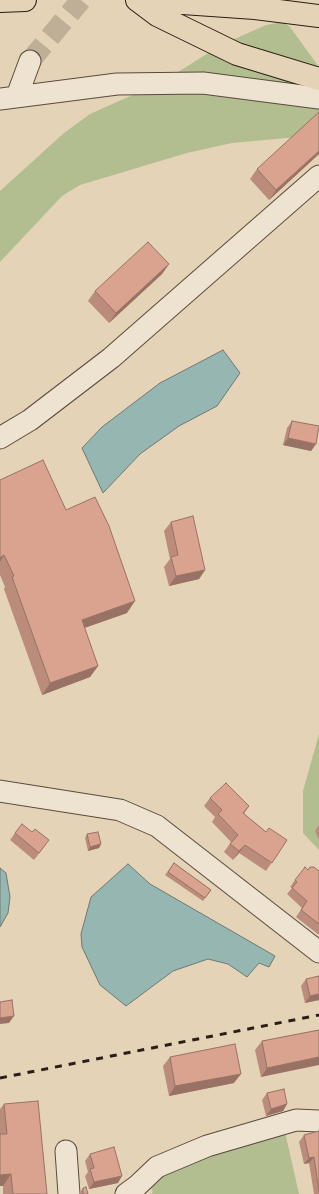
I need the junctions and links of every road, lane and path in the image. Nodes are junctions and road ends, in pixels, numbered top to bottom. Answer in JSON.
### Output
{"nodes":[{"id":1,"x":25,"y":0,"type":"edge"},
{"id":2,"x":138,"y":0,"type":"edge"},
{"id":3,"x":0,"y":1,"type":"edge"},
{"id":4,"x":319,"y":16,"type":"edge"},
{"id":5,"x":30,"y":61,"type":"tunnel mouth"},
{"id":6,"x":319,"y":78,"type":"edge"},
{"id":7,"x":9,"y":98,"type":"edge"},
{"id":8,"x":319,"y":98,"type":"edge"},
{"id":9,"x":319,"y":176,"type":"edge"},
{"id":10,"x":0,"y":438,"type":"edge"},
{"id":11,"x":0,"y":791,"type":"edge"},
{"id":12,"x":319,"y":952,"type":"edge"},
{"id":13,"x":319,"y":1122,"type":"edge"},
{"id":14,"x":66,"y":1152,"type":"dead end"},
{"id":15,"x":69,"y":1194,"type":"edge"},
{"id":16,"x":126,"y":1194,"type":"edge"}],
"edges":[{"from":1,"to":3,"type":"highway"},
{"from":2,"to":4,"type":"highway"},
{"from":2,"to":6,"type":"highway"},
{"from":5,"to":7,"type":"street"},
{"from":7,"to":8,"type":"street"},
{"from":9,"to":10,"type":"street"},
{"from":11,"to":12,"type":"street"},
{"from":13,"to":16,"type":"street"},
{"from":14,"to":15,"type":"street"}]}
